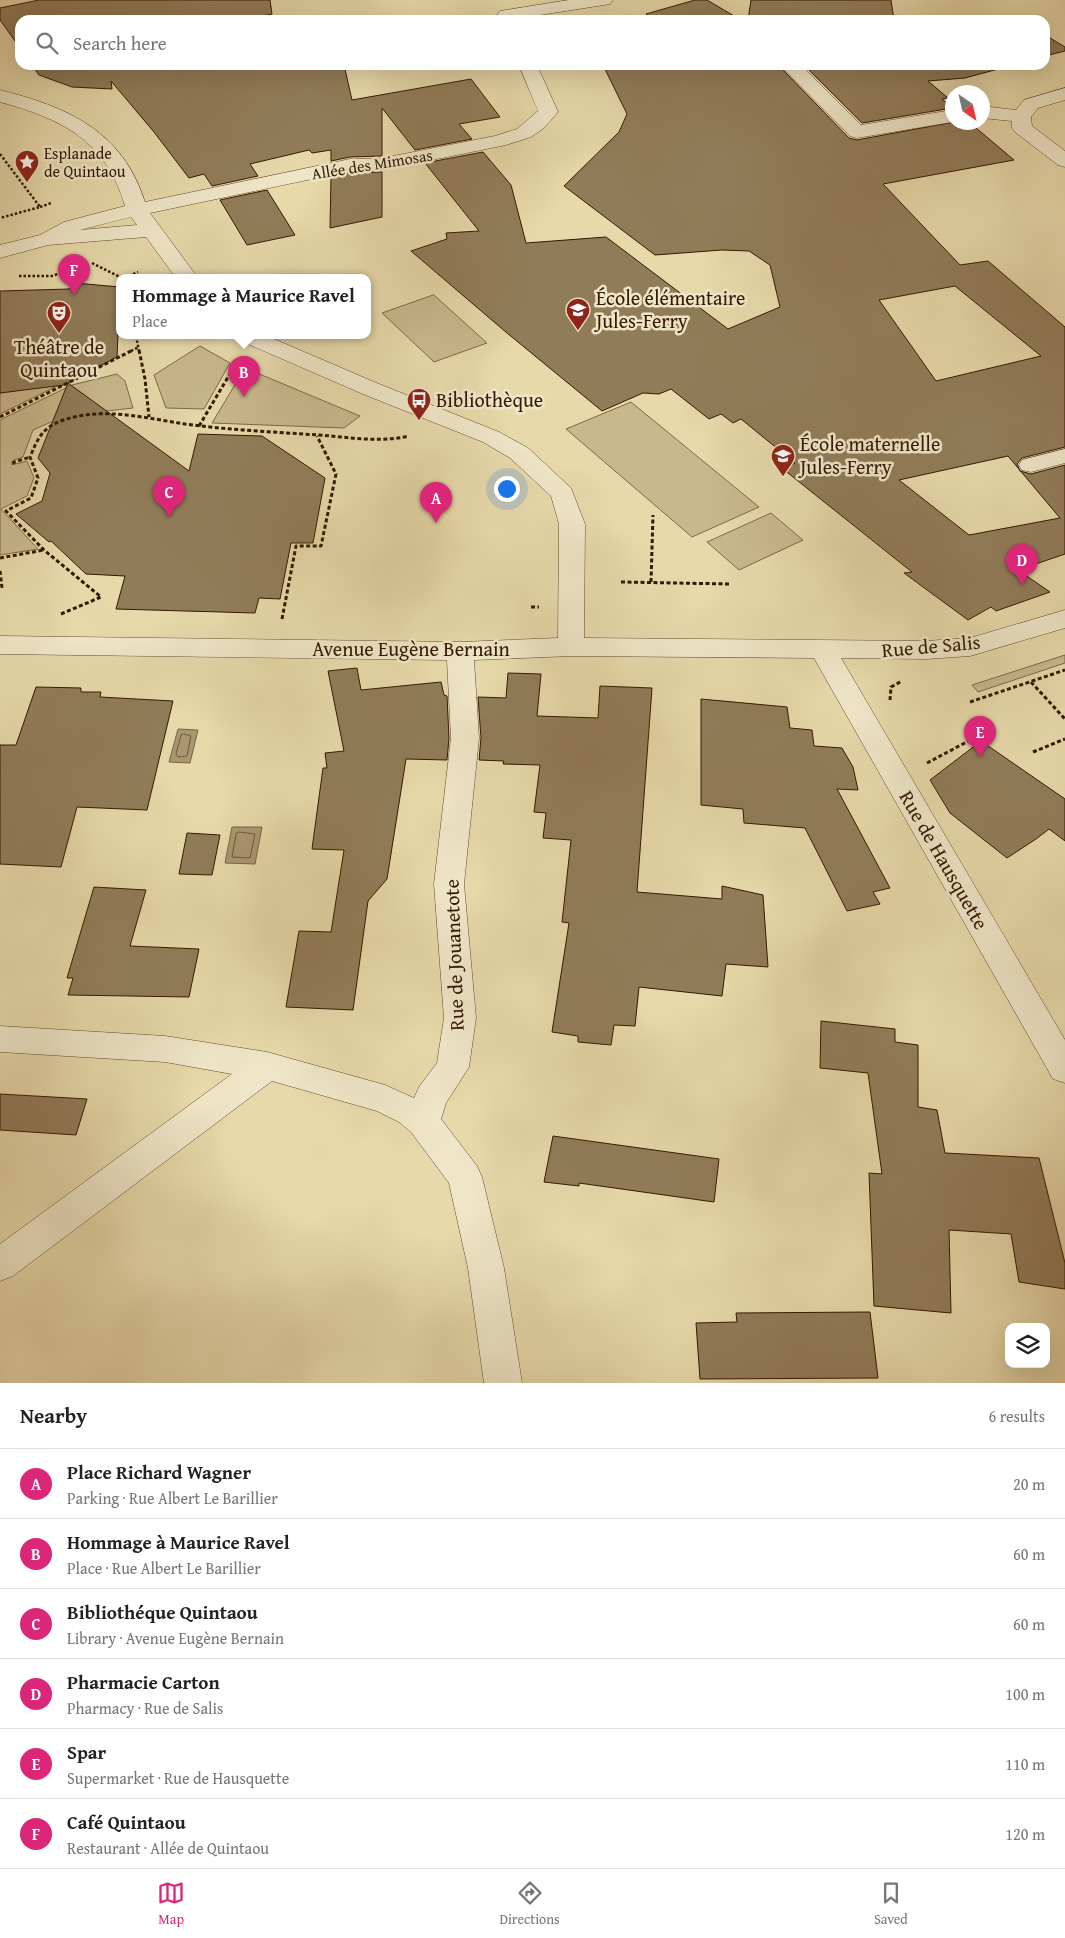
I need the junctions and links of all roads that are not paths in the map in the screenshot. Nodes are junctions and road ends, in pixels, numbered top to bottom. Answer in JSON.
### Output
{"nodes":[{"id":1,"x":604,"y":0,"type":"edge"},
{"id":2,"x":503,"y":12,"type":"edge"},
{"id":3,"x":530,"y":70,"type":"edge"},
{"id":4,"x":796,"y":70,"type":"edge"},
{"id":5,"x":1065,"y":94,"type":"edge"},
{"id":6,"x":0,"y":96,"type":"edge"},
{"id":7,"x":990,"y":113,"type":"edge"},
{"id":8,"x":1021,"y":116,"type":"junction"},
{"id":9,"x":945,"y":117,"type":"edge"},
{"id":10,"x":1065,"y":161,"type":"edge"},
{"id":11,"x":137,"y":210,"type":"junction"},
{"id":12,"x":151,"y":230,"type":"junction"},
{"id":13,"x":47,"y":239,"type":"junction"},
{"id":14,"x":0,"y":252,"type":"edge"},
{"id":15,"x":183,"y":274,"type":"edge"},
{"id":16,"x":245,"y":346,"type":"edge"},
{"id":17,"x":1065,"y":456,"type":"edge"},
{"id":18,"x":1031,"y":465,"type":"dead end"},
{"id":19,"x":1065,"y":619,"type":"edge"},
{"id":20,"x":0,"y":645,"type":"edge"},
{"id":21,"x":571,"y":647,"type":"junction"},
{"id":22,"x":461,"y":651,"type":"junction"},
{"id":23,"x":823,"y":651,"type":"junction"},
{"id":24,"x":0,"y":1039,"type":"edge"},
{"id":25,"x":267,"y":1066,"type":"junction"},
{"id":26,"x":1065,"y":1069,"type":"edge"},
{"id":27,"x":422,"y":1122,"type":"junction"},
{"id":28,"x":0,"y":1265,"type":"edge"},
{"id":29,"x":504,"y":1383,"type":"edge"}],
"edges":[{"from":1,"to":2,"type":"street"},
{"from":3,"to":11,"type":"street","name":"Allée des Mimosas"},
{"from":4,"to":9,"type":"street"},
{"from":5,"to":8,"type":"street"},
{"from":6,"to":11,"type":"street"},
{"from":7,"to":8,"type":"street"},
{"from":8,"to":10,"type":"street"},
{"from":11,"to":12,"type":"street"},
{"from":11,"to":13,"type":"street"},
{"from":12,"to":13,"type":"street"},
{"from":12,"to":15,"type":"street"},
{"from":13,"to":14,"type":"street"},
{"from":16,"to":21,"type":"street"},
{"from":17,"to":18,"type":"street"},
{"from":19,"to":23,"type":"street","name":"Rue de Salis"},
{"from":20,"to":22,"type":"street","name":"Avenue Eugène Bernain"},
{"from":21,"to":22,"type":"street","name":"Avenue Eugène Bernain"},
{"from":21,"to":23,"type":"street","name":"Avenue Eugène Bernain"},
{"from":22,"to":27,"type":"street","name":"Rue de Jouanetote"},
{"from":23,"to":26,"type":"street","name":"Rue de Hausquette"},
{"from":24,"to":25,"type":"street"},
{"from":25,"to":27,"type":"street"},
{"from":25,"to":28,"type":"street"},
{"from":27,"to":29,"type":"street"}]}
